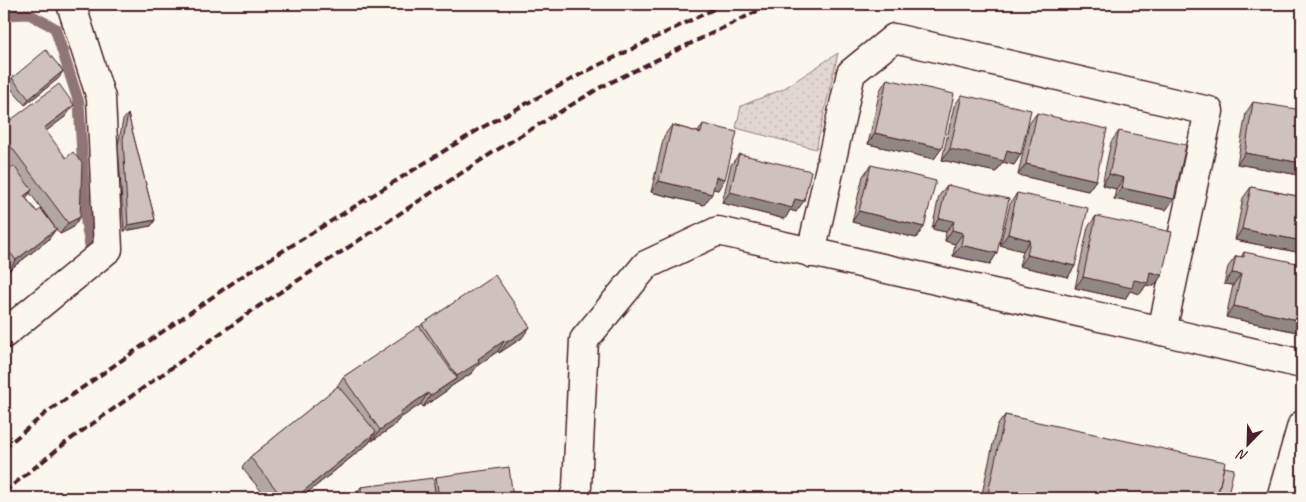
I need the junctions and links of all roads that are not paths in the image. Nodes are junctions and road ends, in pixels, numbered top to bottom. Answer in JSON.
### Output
{"nodes":[{"id":1,"x":71,"y":4,"type":"edge"},
{"id":2,"x":811,"y":253,"type":"junction"},
{"id":3,"x":1162,"y":331,"type":"junction"},
{"id":4,"x":4,"y":334,"type":"edge"},
{"id":5,"x":1302,"y":364,"type":"edge"},
{"id":6,"x":1302,"y":425,"type":"edge"},
{"id":7,"x":574,"y":498,"type":"edge"},
{"id":8,"x":1281,"y":498,"type":"edge"}],
"edges":[{"from":1,"to":4,"type":"street"},
{"from":2,"to":3,"type":"street"},
{"from":2,"to":3,"type":"street"},
{"from":2,"to":7,"type":"street"},
{"from":3,"to":5,"type":"street"},
{"from":6,"to":8,"type":"street"}]}
